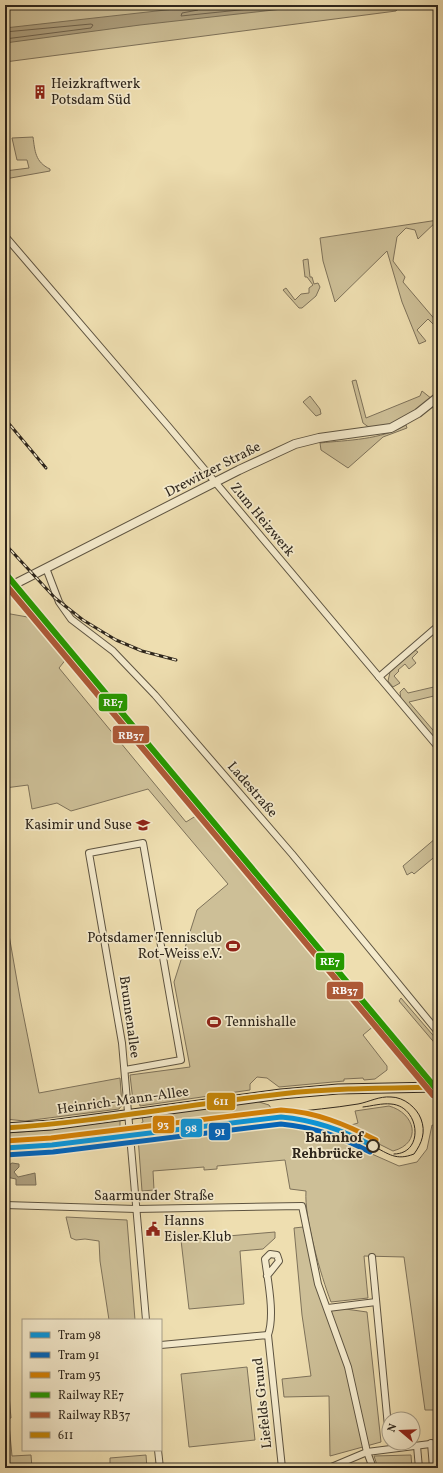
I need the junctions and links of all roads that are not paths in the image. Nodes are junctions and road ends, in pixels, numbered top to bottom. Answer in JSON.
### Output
{"nodes":[{"id":1,"x":5,"y":236,"type":"edge"},
{"id":2,"x":438,"y":397,"type":"edge"},
{"id":3,"x":215,"y":483,"type":"junction"},
{"id":4,"x":46,"y":568,"type":"junction"},
{"id":5,"x":5,"y":589,"type":"edge"},
{"id":6,"x":438,"y":626,"type":"edge"},
{"id":7,"x":379,"y":677,"type":"junction"},
{"id":8,"x":438,"y":747,"type":"edge"},
{"id":9,"x":438,"y":1032,"type":"edge"},
{"id":10,"x":125,"y":1070,"type":"junction"},
{"id":11,"x":438,"y":1087,"type":"edge"},
{"id":12,"x":129,"y":1114,"type":"junction"},
{"id":13,"x":5,"y":1128,"type":"edge"},
{"id":14,"x":5,"y":1205,"type":"edge"},
{"id":15,"x":136,"y":1209,"type":"junction"},
{"id":16,"x":372,"y":1257,"type":"dead end"},
{"id":17,"x":267,"y":1276,"type":"dead end"},
{"id":18,"x":376,"y":1302,"type":"junction"},
{"id":19,"x":328,"y":1308,"type":"junction"},
{"id":20,"x":146,"y":1319,"type":"edge"},
{"id":21,"x":268,"y":1335,"type":"junction"},
{"id":22,"x":162,"y":1345,"type":"edge"},
{"id":23,"x":386,"y":1411,"type":"edge"},
{"id":24,"x":438,"y":1442,"type":"edge"},
{"id":25,"x":431,"y":1444,"type":"junction"},
{"id":26,"x":421,"y":1445,"type":"edge"},
{"id":27,"x":381,"y":1448,"type":"edge"},
{"id":28,"x":158,"y":1451,"type":"edge"},
{"id":29,"x":417,"y":1451,"type":"edge"},
{"id":30,"x":367,"y":1452,"type":"junction"},
{"id":31,"x":160,"y":1468,"type":"edge"},
{"id":32,"x":282,"y":1468,"type":"edge"},
{"id":33,"x":329,"y":1468,"type":"edge"},
{"id":34,"x":373,"y":1468,"type":"edge"},
{"id":35,"x":419,"y":1468,"type":"edge"},
{"id":36,"x":433,"y":1468,"type":"edge"}],
"edges":[{"from":1,"to":3,"type":"street","name":"Zum Heizwerk"},
{"from":2,"to":3,"type":"street","name":"Drewitzer Straße"},
{"from":3,"to":4,"type":"street","name":"Drewitzer Straße"},
{"from":3,"to":7,"type":"street","name":"Zum Heizwerk"},
{"from":4,"to":5,"type":"street","name":"Drewitzer Straße"},
{"from":4,"to":9,"type":"street","name":"Ladestraße"},
{"from":6,"to":7,"type":"street"},
{"from":7,"to":8,"type":"street","name":"Zum Heizwerk"},
{"from":10,"to":10,"type":"street","name":"Brunnenallee"},
{"from":10,"to":12,"type":"street","name":"Brunnenallee"},
{"from":11,"to":12,"type":"main road","name":"Heinrich-Mann-Allee"},
{"from":12,"to":13,"type":"main road","name":"Heinrich-Mann-Allee"},
{"from":12,"to":15,"type":"street","name":"Brunnenallee"},
{"from":14,"to":15,"type":"street","name":"Saarmunder Straße"},
{"from":15,"to":19,"type":"street","name":"Saarmunder Straße"},
{"from":15,"to":20,"type":"street","name":"Brunnenallee"},
{"from":16,"to":18,"type":"street"},
{"from":17,"to":21,"type":"street","name":"Liefelds Grund"},
{"from":18,"to":19,"type":"street"},
{"from":18,"to":23,"type":"street"},
{"from":19,"to":30,"type":"street"},
{"from":21,"to":22,"type":"street"},
{"from":21,"to":32,"type":"street","name":"Liefelds Grund"},
{"from":24,"to":25,"type":"street"},
{"from":25,"to":26,"type":"street"},
{"from":25,"to":36,"type":"street"},
{"from":27,"to":30,"type":"street"},
{"from":28,"to":31,"type":"street"},
{"from":29,"to":35,"type":"street"},
{"from":30,"to":33,"type":"street"},
{"from":30,"to":34,"type":"street"}]}
